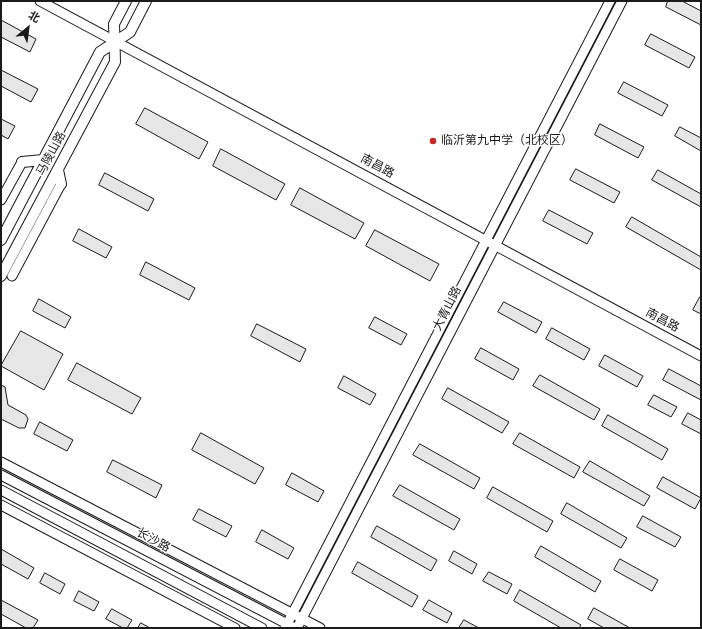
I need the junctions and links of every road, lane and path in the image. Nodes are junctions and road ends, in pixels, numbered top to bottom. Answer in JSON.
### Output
{"nodes":[{"id":1,"x":40,"y":1,"type":"edge"},
{"id":2,"x":126,"y":1,"type":"edge"},
{"id":3,"x":146,"y":1,"type":"edge"},
{"id":4,"x":610,"y":1,"type":"edge"},
{"id":5,"x":622,"y":1,"type":"edge"},
{"id":6,"x":116,"y":42,"type":"junction"},
{"id":7,"x":43,"y":160,"type":"junction"},
{"id":8,"x":22,"y":162,"type":"joint"},
{"id":9,"x":58,"y":170,"type":"junction"},
{"id":10,"x":61,"y":184,"type":"joint"},
{"id":11,"x":1,"y":200,"type":"edge"},
{"id":12,"x":486,"y":239,"type":"junction"},
{"id":13,"x":1,"y":240,"type":"edge"},
{"id":14,"x":494,"y":245,"type":"junction"},
{"id":15,"x":12,"y":276,"type":"joint"},
{"id":16,"x":1,"y":278,"type":"edge"},
{"id":17,"x":701,"y":356,"type":"edge"},
{"id":18,"x":1,"y":462,"type":"edge"},
{"id":19,"x":22,"y":473,"type":"junction"},
{"id":20,"x":4,"y":477,"type":"edge"},
{"id":21,"x":1,"y":490,"type":"edge"},
{"id":22,"x":1,"y":505,"type":"edge"},
{"id":23,"x":292,"y":613,"type":"junction"},
{"id":24,"x":302,"y":618,"type":"junction"},
{"id":25,"x":291,"y":627,"type":"edge"},
{"id":26,"x":235,"y":628,"type":"edge"},
{"id":27,"x":262,"y":628,"type":"edge"},
{"id":28,"x":320,"y":628,"type":"edge"}],
"edges":[{"from":1,"to":6,"type":"street","name":"南昌路"},
{"from":2,"to":6,"type":"main road","name":"马陵山路"},
{"from":3,"to":6,"type":"main road","name":"马陵山路"},
{"from":4,"to":12,"type":"street","name":"大青山路"},
{"from":5,"to":14,"type":"street","name":"大青山路"},
{"from":6,"to":7,"type":"main road","name":"马陵山路"},
{"from":6,"to":9,"type":"main road","name":"马陵山路"},
{"from":6,"to":12,"type":"street","name":"南昌路"},
{"from":7,"to":8,"type":"main road"},
{"from":7,"to":13,"type":"main road","name":"马陵山路"},
{"from":8,"to":11,"type":"street"},
{"from":9,"to":10,"type":"main road"},
{"from":9,"to":16,"type":"main road","name":"马陵山路"},
{"from":10,"to":15,"type":"street"},
{"from":12,"to":14,"type":"street","name":"南昌路"},
{"from":12,"to":23,"type":"street","name":"大青山路"},
{"from":14,"to":17,"type":"street","name":"南昌路"},
{"from":14,"to":24,"type":"street","name":"大青山路"},
{"from":15,"to":16,"type":"main road"},
{"from":18,"to":19,"type":"street"},
{"from":19,"to":20,"type":"street"},
{"from":19,"to":23,"type":"street"},
{"from":20,"to":25,"type":"street","name":"长沙路"},
{"from":21,"to":27,"type":"street"},
{"from":22,"to":26,"type":"street"},
{"from":23,"to":24,"type":"street"},
{"from":23,"to":25,"type":"street","name":"大青山路"},
{"from":24,"to":25,"type":"street","name":"大青山路"},
{"from":24,"to":28,"type":"street"}]}
